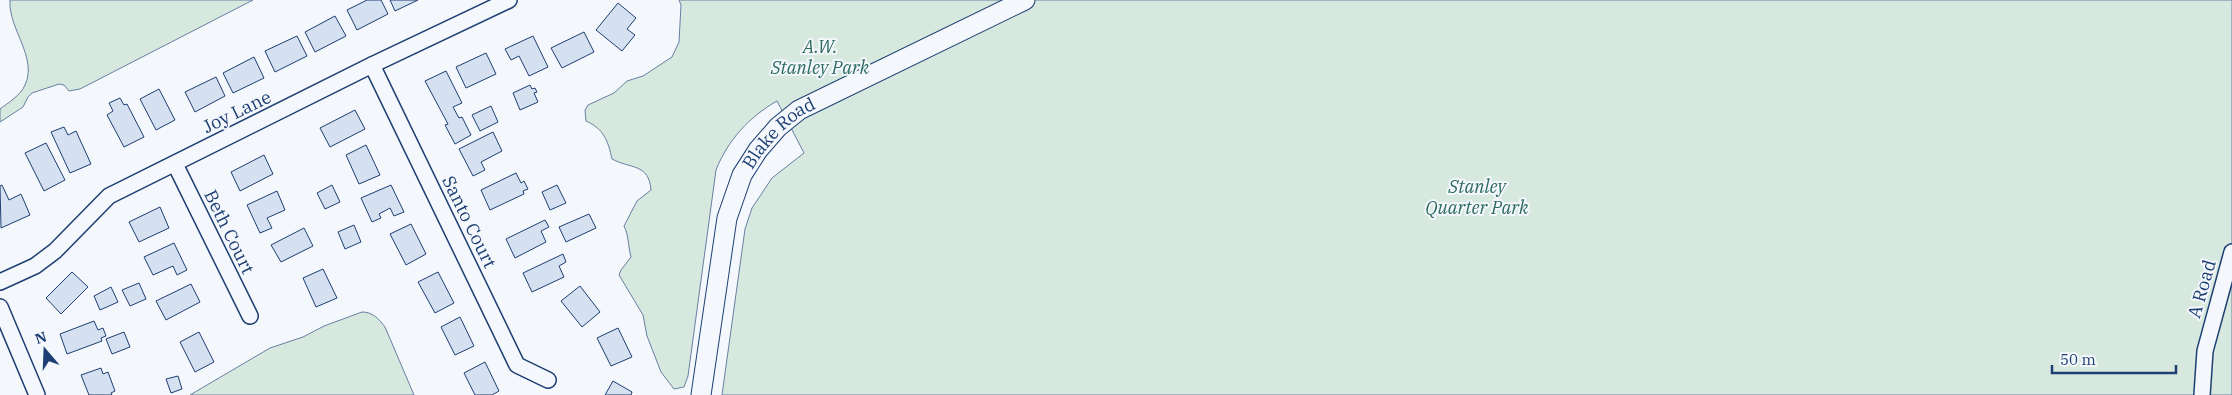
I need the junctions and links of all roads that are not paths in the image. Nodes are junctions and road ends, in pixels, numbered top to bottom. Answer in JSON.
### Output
{"nodes":[{"id":1,"x":509,"y":0,"type":"edge"},
{"id":2,"x":1025,"y":0,"type":"edge"},
{"id":3,"x":372,"y":66,"type":"junction"},
{"id":4,"x":175,"y":164,"type":"junction"},
{"id":5,"x":2232,"y":252,"type":"edge"},
{"id":6,"x":0,"y":282,"type":"edge"},
{"id":7,"x":0,"y":307,"type":"edge"},
{"id":8,"x":250,"y":316,"type":"dead end"},
{"id":9,"x":548,"y":380,"type":"dead end"},
{"id":10,"x":37,"y":395,"type":"edge"},
{"id":11,"x":701,"y":395,"type":"edge"},
{"id":12,"x":2202,"y":395,"type":"edge"}],
"edges":[{"from":1,"to":3,"type":"street","name":"Joy Lane"},
{"from":2,"to":11,"type":"street","name":"Blake Road"},
{"from":3,"to":4,"type":"street","name":"Joy Lane"},
{"from":3,"to":9,"type":"street","name":"Santo Court"},
{"from":4,"to":6,"type":"street","name":"Joy Lane"},
{"from":4,"to":8,"type":"street","name":"Beth Court"},
{"from":5,"to":12,"type":"street","name":"A Road"},
{"from":7,"to":10,"type":"street"}]}
